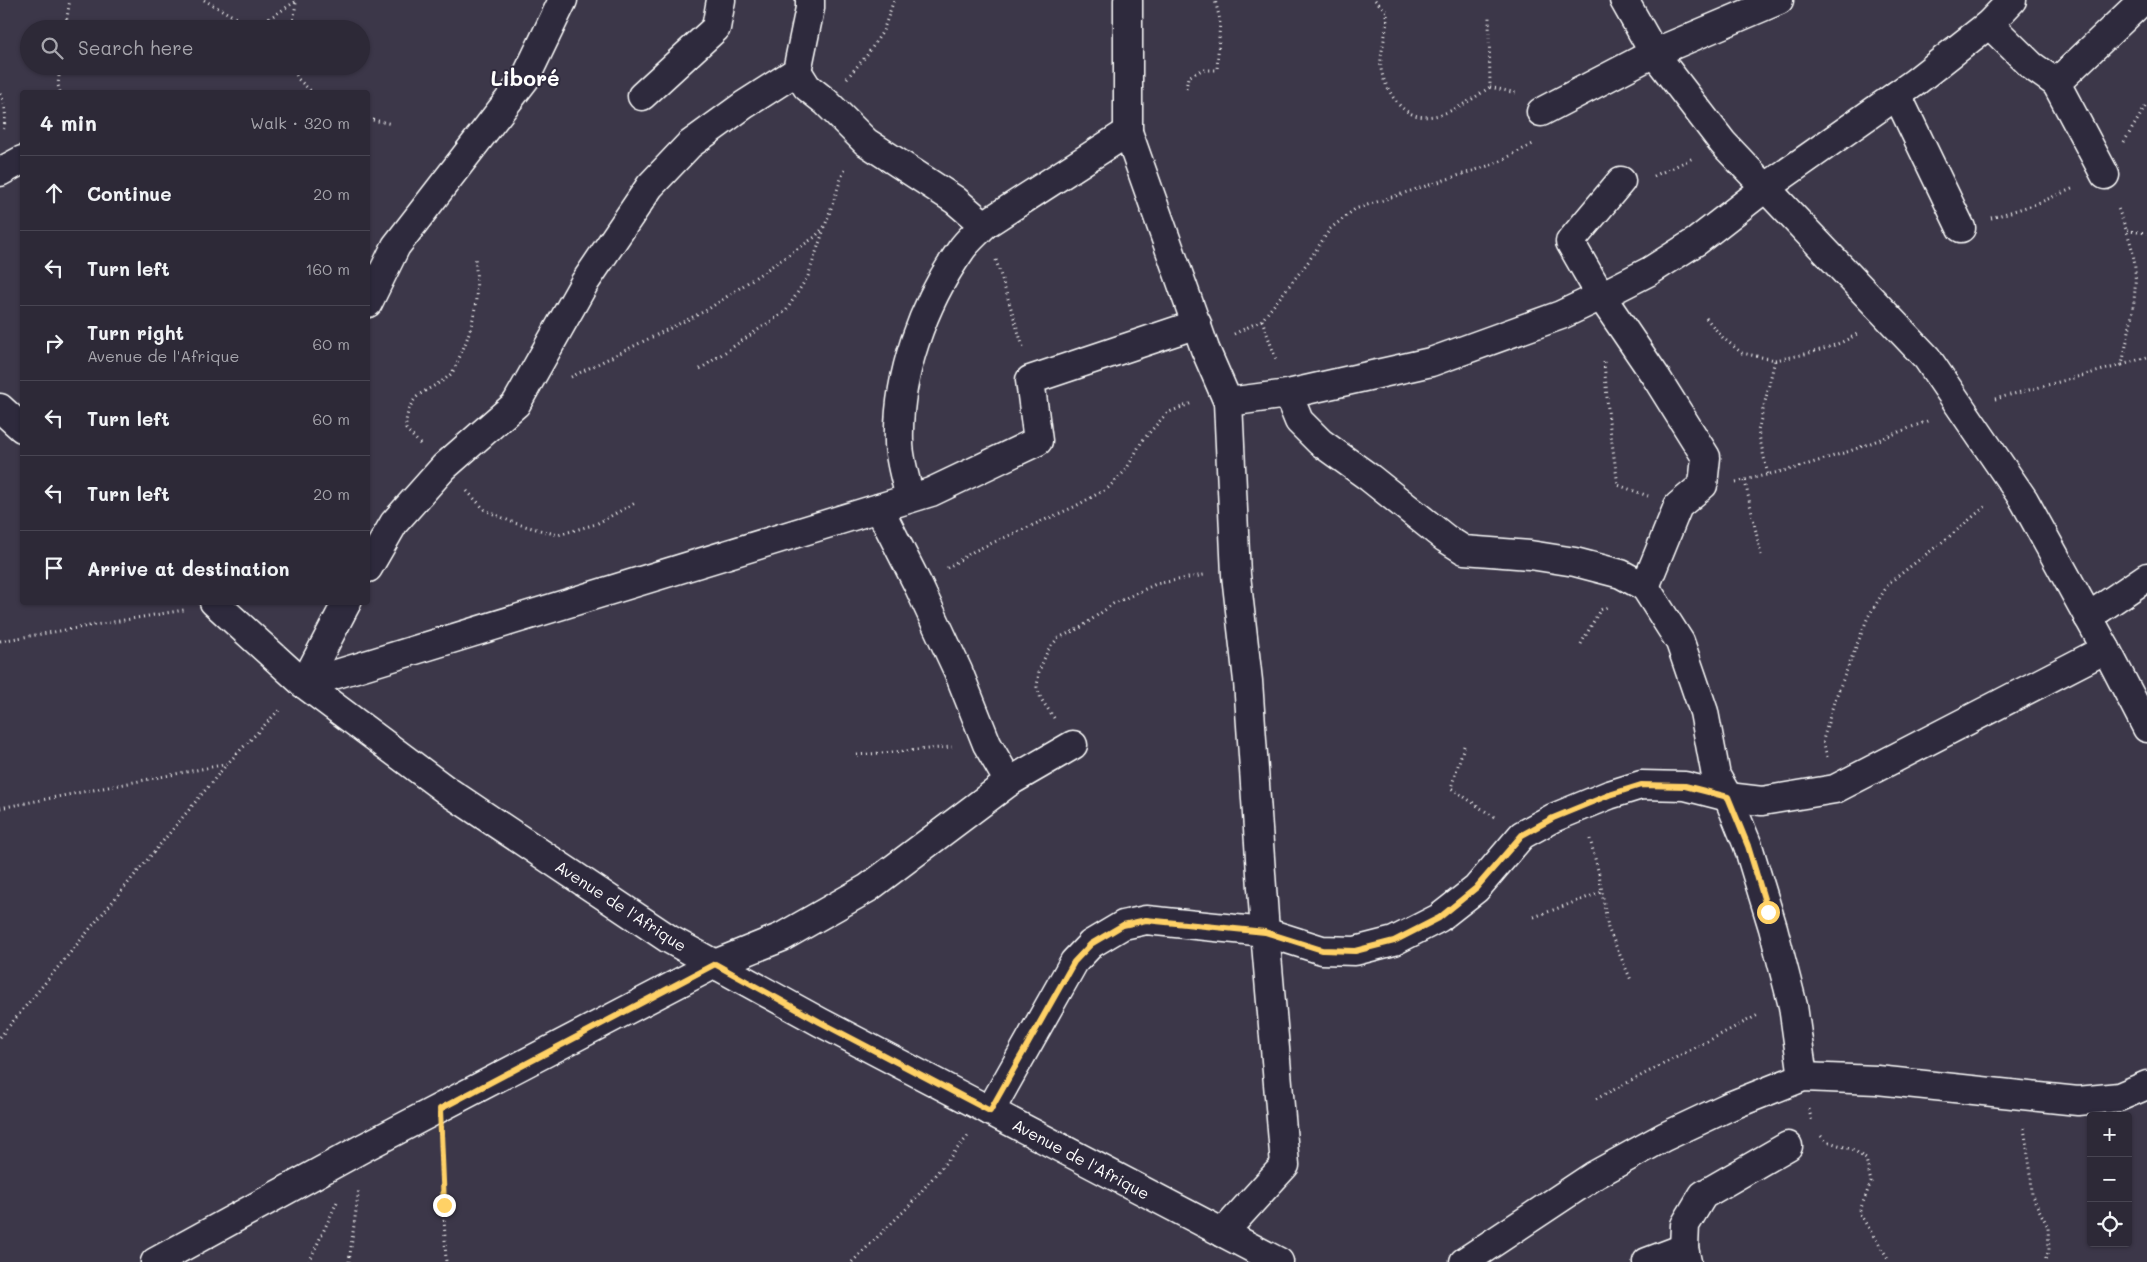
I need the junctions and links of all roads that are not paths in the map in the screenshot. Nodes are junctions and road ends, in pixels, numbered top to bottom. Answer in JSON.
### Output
{"nodes":[{"id":1,"x":563,"y":0,"type":"edge"},
{"id":2,"x":721,"y":0,"type":"edge"},
{"id":3,"x":810,"y":0,"type":"edge"},
{"id":4,"x":1128,"y":0,"type":"edge"},
{"id":5,"x":1624,"y":0,"type":"edge"},
{"id":6,"x":1778,"y":0,"type":"edge"},
{"id":7,"x":2012,"y":0,"type":"edge"},
{"id":8,"x":2143,"y":0,"type":"edge"},
{"id":9,"x":1989,"y":24,"type":"junction"},
{"id":10,"x":1654,"y":53,"type":"junction"},
{"id":11,"x":797,"y":71,"type":"junction"},
{"id":12,"x":2056,"y":83,"type":"junction"},
{"id":13,"x":1897,"y":95,"type":"junction"},
{"id":14,"x":642,"y":96,"type":"dead end"},
{"id":15,"x":1541,"y":112,"type":"road end"},
{"id":16,"x":1128,"y":132,"type":"junction"},
{"id":17,"x":20,"y":161,"type":"edge"},
{"id":18,"x":0,"y":172,"type":"edge"},
{"id":19,"x":2105,"y":175,"type":"road end"},
{"id":20,"x":1622,"y":181,"type":"road end"},
{"id":21,"x":1765,"y":188,"type":"junction"},
{"id":22,"x":984,"y":225,"type":"junction"},
{"id":23,"x":1961,"y":228,"type":"road end"},
{"id":24,"x":1601,"y":296,"type":"junction"},
{"id":25,"x":370,"y":297,"type":"edge"},
{"id":26,"x":1197,"y":324,"type":"junction"},
{"id":27,"x":1288,"y":394,"type":"junction"},
{"id":28,"x":1225,"y":397,"type":"junction"},
{"id":29,"x":0,"y":408,"type":"edge"},
{"id":30,"x":20,"y":426,"type":"edge"},
{"id":31,"x":910,"y":498,"type":"junction"},
{"id":32,"x":879,"y":508,"type":"junction"},
{"id":33,"x":370,"y":565,"type":"edge"},
{"id":34,"x":2147,"y":577,"type":"edge"},
{"id":35,"x":1645,"y":587,"type":"junction"},
{"id":36,"x":218,"y":605,"type":"edge"},
{"id":37,"x":345,"y":605,"type":"edge"},
{"id":38,"x":2088,"y":617,"type":"junction"},
{"id":39,"x":2106,"y":649,"type":"junction"},
{"id":40,"x":304,"y":684,"type":"junction"},
{"id":41,"x":2147,"y":728,"type":"edge"},
{"id":42,"x":1072,"y":745,"type":"road end"},
{"id":43,"x":1009,"y":782,"type":"junction"},
{"id":44,"x":1728,"y":797,"type":"junction"},
{"id":45,"x":1265,"y":932,"type":"junction"},
{"id":46,"x":715,"y":964,"type":"junction"},
{"id":47,"x":1804,"y":1077,"type":"junction"},
{"id":48,"x":2147,"y":1085,"type":"edge"},
{"id":49,"x":990,"y":1111,"type":"junction"},
{"id":50,"x":1788,"y":1146,"type":"dead end"},
{"id":51,"x":1223,"y":1233,"type":"junction"},
{"id":52,"x":1686,"y":1255,"type":"edge"},
{"id":53,"x":155,"y":1262,"type":"edge"},
{"id":54,"x":1279,"y":1262,"type":"edge"},
{"id":55,"x":1464,"y":1262,"type":"edge"},
{"id":56,"x":1647,"y":1262,"type":"edge"}],
"edges":[{"from":1,"to":25,"type":"street"},
{"from":2,"to":14,"type":"street"},
{"from":3,"to":11,"type":"street"},
{"from":4,"to":16,"type":"street"},
{"from":5,"to":10,"type":"street"},
{"from":6,"to":10,"type":"street"},
{"from":7,"to":9,"type":"street"},
{"from":8,"to":12,"type":"street"},
{"from":9,"to":12,"type":"street"},
{"from":9,"to":13,"type":"street"},
{"from":10,"to":15,"type":"street"},
{"from":10,"to":21,"type":"street"},
{"from":11,"to":22,"type":"street"},
{"from":11,"to":33,"type":"street"},
{"from":12,"to":19,"type":"street"},
{"from":13,"to":21,"type":"street"},
{"from":13,"to":23,"type":"street"},
{"from":16,"to":22,"type":"street"},
{"from":16,"to":26,"type":"street"},
{"from":17,"to":18,"type":"street"},
{"from":20,"to":24,"type":"street"},
{"from":21,"to":24,"type":"street"},
{"from":21,"to":38,"type":"street"},
{"from":22,"to":31,"type":"street"},
{"from":24,"to":27,"type":"street"},
{"from":24,"to":35,"type":"street"},
{"from":26,"to":28,"type":"street"},
{"from":26,"to":31,"type":"street"},
{"from":27,"to":28,"type":"street"},
{"from":27,"to":35,"type":"street"},
{"from":28,"to":45,"type":"street"},
{"from":29,"to":30,"type":"street"},
{"from":31,"to":32,"type":"street"},
{"from":32,"to":40,"type":"street"},
{"from":32,"to":43,"type":"street"},
{"from":34,"to":38,"type":"street"},
{"from":35,"to":44,"type":"street"},
{"from":36,"to":40,"type":"street","name":"Avenue de l'Afrique"},
{"from":37,"to":40,"type":"street"},
{"from":38,"to":39,"type":"street"},
{"from":39,"to":41,"type":"street"},
{"from":39,"to":44,"type":"street"},
{"from":40,"to":46,"type":"street","name":"Avenue de l'Afrique"},
{"from":42,"to":43,"type":"street"},
{"from":43,"to":46,"type":"street"},
{"from":44,"to":45,"type":"street"},
{"from":44,"to":47,"type":"street"},
{"from":45,"to":49,"type":"street"},
{"from":45,"to":51,"type":"street"},
{"from":46,"to":49,"type":"street","name":"Avenue de l'Afrique"},
{"from":46,"to":53,"type":"street"},
{"from":47,"to":48,"type":"street"},
{"from":47,"to":55,"type":"street"},
{"from":49,"to":51,"type":"street","name":"Avenue de l'Afrique"},
{"from":50,"to":52,"type":"street"},
{"from":51,"to":54,"type":"street","name":"Avenue de l'Afrique"},
{"from":52,"to":56,"type":"street"}]}
